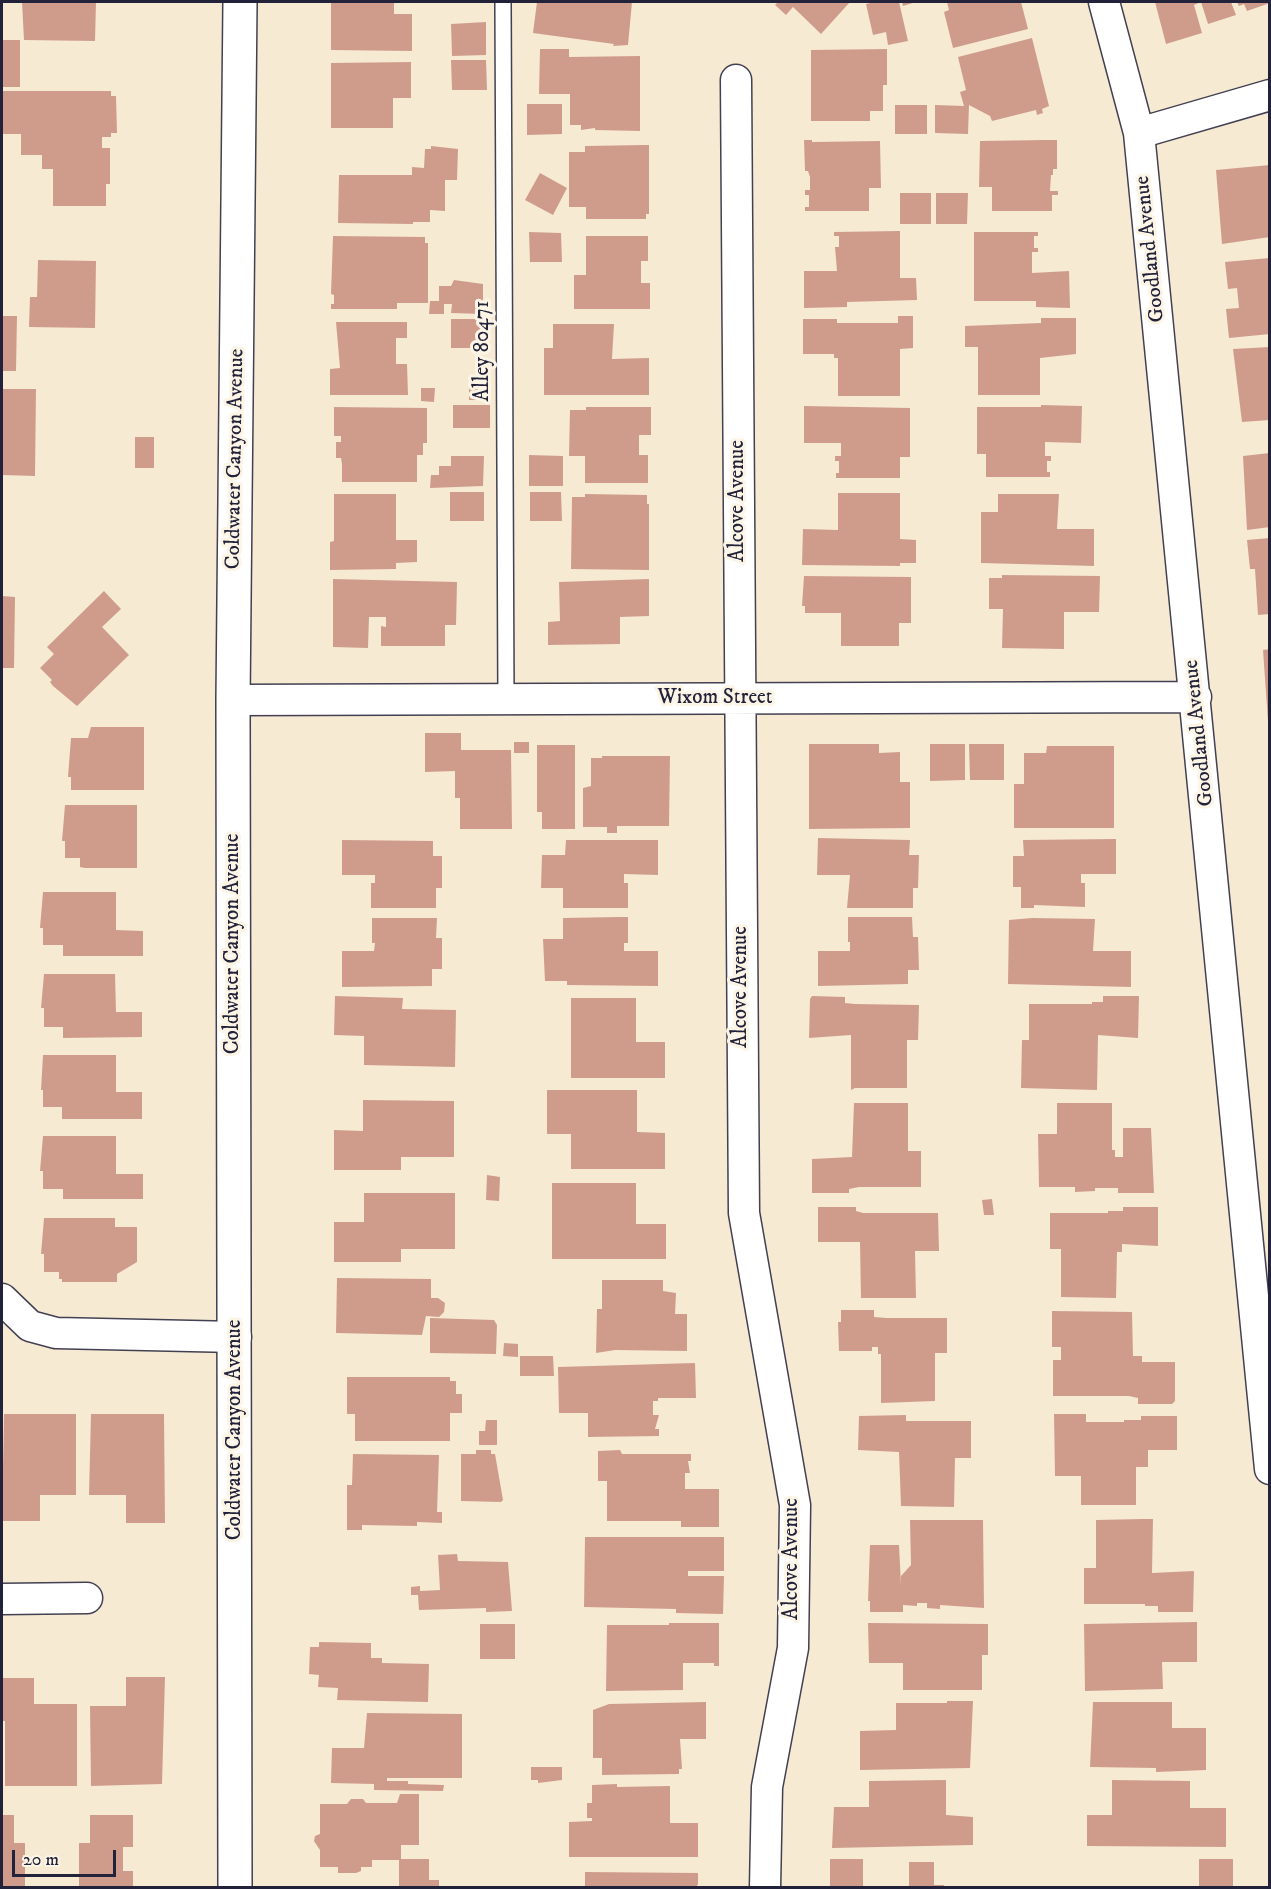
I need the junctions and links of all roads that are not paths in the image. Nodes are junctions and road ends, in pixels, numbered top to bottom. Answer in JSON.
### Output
{"nodes":[{"id":1,"x":240,"y":2,"type":"edge"},
{"id":2,"x":503,"y":2,"type":"edge"},
{"id":3,"x":1104,"y":2,"type":"edge"},
{"id":4,"x":736,"y":80,"type":"dead end"},
{"id":5,"x":1269,"y":95,"type":"edge"},
{"id":6,"x":1139,"y":133,"type":"junction"},
{"id":7,"x":1196,"y":697,"type":"junction"},
{"id":8,"x":740,"y":699,"type":"junction"},
{"id":9,"x":233,"y":700,"type":"junction"},
{"id":10,"x":506,"y":700,"type":"junction"},
{"id":11,"x":2,"y":1299,"type":"edge"},
{"id":12,"x":236,"y":1337,"type":"junction"},
{"id":13,"x":1269,"y":1469,"type":"edge"},
{"id":14,"x":87,"y":1598,"type":"dead end"},
{"id":15,"x":2,"y":1599,"type":"edge"},
{"id":16,"x":235,"y":1887,"type":"edge"},
{"id":17,"x":765,"y":1887,"type":"edge"}],
"edges":[{"from":1,"to":9,"type":"main road","name":"Coldwater Canyon Avenue"},
{"from":2,"to":10,"type":"lane","name":"Alley 80471"},
{"from":3,"to":6,"type":"street","name":"Goodland Avenue"},
{"from":4,"to":8,"type":"street","name":"Alcove Avenue"},
{"from":5,"to":6,"type":"street"},
{"from":6,"to":7,"type":"street","name":"Goodland Avenue"},
{"from":7,"to":8,"type":"street","name":"Wixom Street"},
{"from":7,"to":13,"type":"street","name":"Goodland Avenue"},
{"from":8,"to":10,"type":"street","name":"Wixom Street"},
{"from":8,"to":17,"type":"street","name":"Alcove Avenue"},
{"from":9,"to":10,"type":"street","name":"Wixom Street"},
{"from":9,"to":12,"type":"main road","name":"Coldwater Canyon Avenue"},
{"from":11,"to":12,"type":"street"},
{"from":12,"to":16,"type":"main road","name":"Coldwater Canyon Avenue"},
{"from":14,"to":15,"type":"street"}]}
